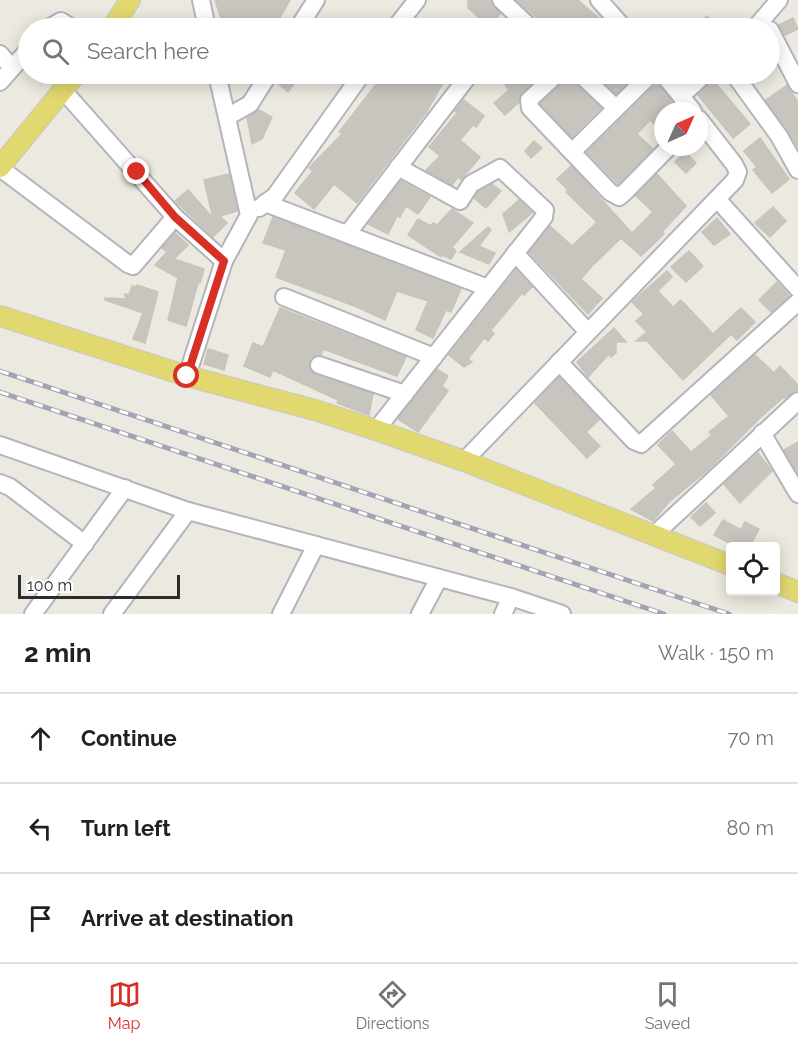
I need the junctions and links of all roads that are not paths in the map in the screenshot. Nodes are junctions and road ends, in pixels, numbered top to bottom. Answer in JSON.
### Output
{"nodes":[{"id":1,"x":130,"y":0,"type":"edge"},
{"id":2,"x":212,"y":0,"type":"edge"},
{"id":3,"x":316,"y":0,"type":"edge"},
{"id":4,"x":417,"y":0,"type":"edge"},
{"id":5,"x":501,"y":0,"type":"edge"},
{"id":6,"x":599,"y":0,"type":"edge"},
{"id":7,"x":778,"y":0,"type":"edge"},
{"id":8,"x":204,"y":15,"type":"edge"},
{"id":9,"x":118,"y":18,"type":"edge"},
{"id":10,"x":304,"y":18,"type":"edge"},
{"id":11,"x":403,"y":18,"type":"edge"},
{"id":12,"x":520,"y":18,"type":"edge"},
{"id":13,"x":615,"y":18,"type":"edge"},
{"id":14,"x":768,"y":18,"type":"edge"},
{"id":15,"x":780,"y":53,"type":"edge"},
{"id":16,"x":0,"y":54,"type":"edge"},
{"id":17,"x":18,"y":61,"type":"edge"},
{"id":18,"x":12,"y":68,"type":"junction"},
{"id":19,"x":0,"y":82,"type":"edge"},
{"id":20,"x":67,"y":84,"type":"edge"},
{"id":21,"x":219,"y":84,"type":"edge"},
{"id":22,"x":263,"y":84,"type":"edge"},
{"id":23,"x":355,"y":84,"type":"edge"},
{"id":24,"x":462,"y":84,"type":"edge"},
{"id":25,"x":547,"y":84,"type":"edge"},
{"id":26,"x":591,"y":84,"type":"edge"},
{"id":27,"x":640,"y":84,"type":"edge"},
{"id":28,"x":672,"y":84,"type":"edge"},
{"id":29,"x":694,"y":84,"type":"edge"},
{"id":30,"x":741,"y":84,"type":"edge"},
{"id":31,"x":798,"y":84,"type":"edge"},
{"id":32,"x":62,"y":89,"type":"junction"},
{"id":33,"x":682,"y":95,"type":"junction"},
{"id":34,"x":687,"y":102,"type":"edge"},
{"id":35,"x":615,"y":107,"type":"junction"},
{"id":36,"x":227,"y":117,"type":"junction"},
{"id":37,"x":708,"y":131,"type":"edge"},
{"id":38,"x":572,"y":152,"type":"junction"},
{"id":39,"x":660,"y":156,"type":"edge"},
{"id":40,"x":398,"y":167,"type":"junction"},
{"id":41,"x":0,"y":168,"type":"edge"},
{"id":42,"x":798,"y":170,"type":"edge"},
{"id":43,"x":717,"y":199,"type":"junction"},
{"id":44,"x":265,"y":203,"type":"junction"},
{"id":45,"x":249,"y":215,"type":"junction"},
{"id":46,"x":175,"y":217,"type":"junction"},
{"id":47,"x":348,"y":233,"type":"junction"},
{"id":48,"x":516,"y":253,"type":"junction"},
{"id":49,"x":224,"y":261,"type":"junction"},
{"id":50,"x":488,"y":288,"type":"junction"},
{"id":51,"x":798,"y":289,"type":"edge"},
{"id":52,"x":284,"y":297,"type":"dead end"},
{"id":53,"x":798,"y":302,"type":"edge"},
{"id":54,"x":0,"y":316,"type":"edge"},
{"id":55,"x":588,"y":332,"type":"junction"},
{"id":56,"x":434,"y":357,"type":"junction"},
{"id":57,"x":560,"y":362,"type":"junction"},
{"id":58,"x":319,"y":366,"type":"dead end"},
{"id":59,"x":187,"y":376,"type":"junction"},
{"id":60,"x":405,"y":394,"type":"junction"},
{"id":61,"x":798,"y":401,"type":"edge"},
{"id":62,"x":376,"y":430,"type":"junction"},
{"id":63,"x":762,"y":433,"type":"junction"},
{"id":64,"x":0,"y":445,"type":"edge"},
{"id":65,"x":464,"y":461,"type":"junction"},
{"id":66,"x":0,"y":483,"type":"edge"},
{"id":67,"x":125,"y":488,"type":"junction"},
{"id":68,"x":798,"y":494,"type":"edge"},
{"id":69,"x":189,"y":510,"type":"junction"},
{"id":70,"x":655,"y":534,"type":"junction"},
{"id":71,"x":85,"y":544,"type":"junction"},
{"id":72,"x":316,"y":545,"type":"junction"},
{"id":73,"x":726,"y":563,"type":"edge"},
{"id":74,"x":439,"y":578,"type":"junction"},
{"id":75,"x":780,"y":585,"type":"edge"},
{"id":76,"x":798,"y":592,"type":"edge"},
{"id":77,"x":511,"y":597,"type":"junction"},
{"id":78,"x":116,"y":612,"type":"edge"},
{"id":79,"x":33,"y":614,"type":"edge"},
{"id":80,"x":282,"y":614,"type":"edge"},
{"id":81,"x":420,"y":614,"type":"edge"},
{"id":82,"x":503,"y":614,"type":"edge"},
{"id":83,"x":562,"y":614,"type":"edge"}],
"edges":[{"from":1,"to":9,"type":"main road"},
{"from":2,"to":8,"type":"street"},
{"from":3,"to":10,"type":"street"},
{"from":4,"to":11,"type":"street"},
{"from":5,"to":12,"type":"street"},
{"from":6,"to":13,"type":"street"},
{"from":7,"to":14,"type":"street"},
{"from":15,"to":31,"type":"street"},
{"from":16,"to":18,"type":"street"},
{"from":17,"to":18,"type":"street"},
{"from":18,"to":19,"type":"street"},
{"from":20,"to":32,"type":"main road"},
{"from":21,"to":36,"type":"street"},
{"from":22,"to":36,"type":"street"},
{"from":23,"to":44,"type":"street"},
{"from":24,"to":40,"type":"street"},
{"from":25,"to":38,"type":"street"},
{"from":26,"to":35,"type":"street"},
{"from":27,"to":35,"type":"street"},
{"from":28,"to":33,"type":"street"},
{"from":29,"to":33,"type":"street"},
{"from":30,"to":42,"type":"street"},
{"from":32,"to":41,"type":"main road"},
{"from":32,"to":46,"type":"street"},
{"from":33,"to":34,"type":"street"},
{"from":35,"to":38,"type":"street"},
{"from":36,"to":45,"type":"street"},
{"from":37,"to":43,"type":"street"},
{"from":38,"to":39,"type":"street"},
{"from":40,"to":47,"type":"street"},
{"from":40,"to":48,"type":"street"},
{"from":41,"to":46,"type":"street"},
{"from":43,"to":51,"type":"street"},
{"from":43,"to":55,"type":"street"},
{"from":44,"to":45,"type":"street"},
{"from":44,"to":47,"type":"street"},
{"from":45,"to":49,"type":"street"},
{"from":46,"to":49,"type":"street"},
{"from":47,"to":50,"type":"street"},
{"from":48,"to":50,"type":"street"},
{"from":48,"to":55,"type":"street"},
{"from":49,"to":59,"type":"street"},
{"from":50,"to":56,"type":"street"},
{"from":52,"to":56,"type":"street"},
{"from":53,"to":57,"type":"street"},
{"from":54,"to":59,"type":"main road"},
{"from":55,"to":57,"type":"street"},
{"from":56,"to":60,"type":"street"},
{"from":57,"to":65,"type":"street"},
{"from":58,"to":60,"type":"street"},
{"from":59,"to":62,"type":"main road"},
{"from":60,"to":62,"type":"street"},
{"from":61,"to":63,"type":"street"},
{"from":62,"to":65,"type":"main road"},
{"from":63,"to":68,"type":"street"},
{"from":63,"to":70,"type":"street"},
{"from":64,"to":67,"type":"street"},
{"from":65,"to":70,"type":"main road"},
{"from":66,"to":71,"type":"street"},
{"from":67,"to":69,"type":"street"},
{"from":67,"to":71,"type":"street"},
{"from":69,"to":72,"type":"street"},
{"from":69,"to":78,"type":"street"},
{"from":70,"to":73,"type":"main road"},
{"from":71,"to":79,"type":"street"},
{"from":72,"to":74,"type":"street"},
{"from":72,"to":80,"type":"street"},
{"from":74,"to":77,"type":"street"},
{"from":74,"to":81,"type":"street"},
{"from":75,"to":76,"type":"main road"},
{"from":77,"to":82,"type":"street"},
{"from":77,"to":83,"type":"street"}]}
